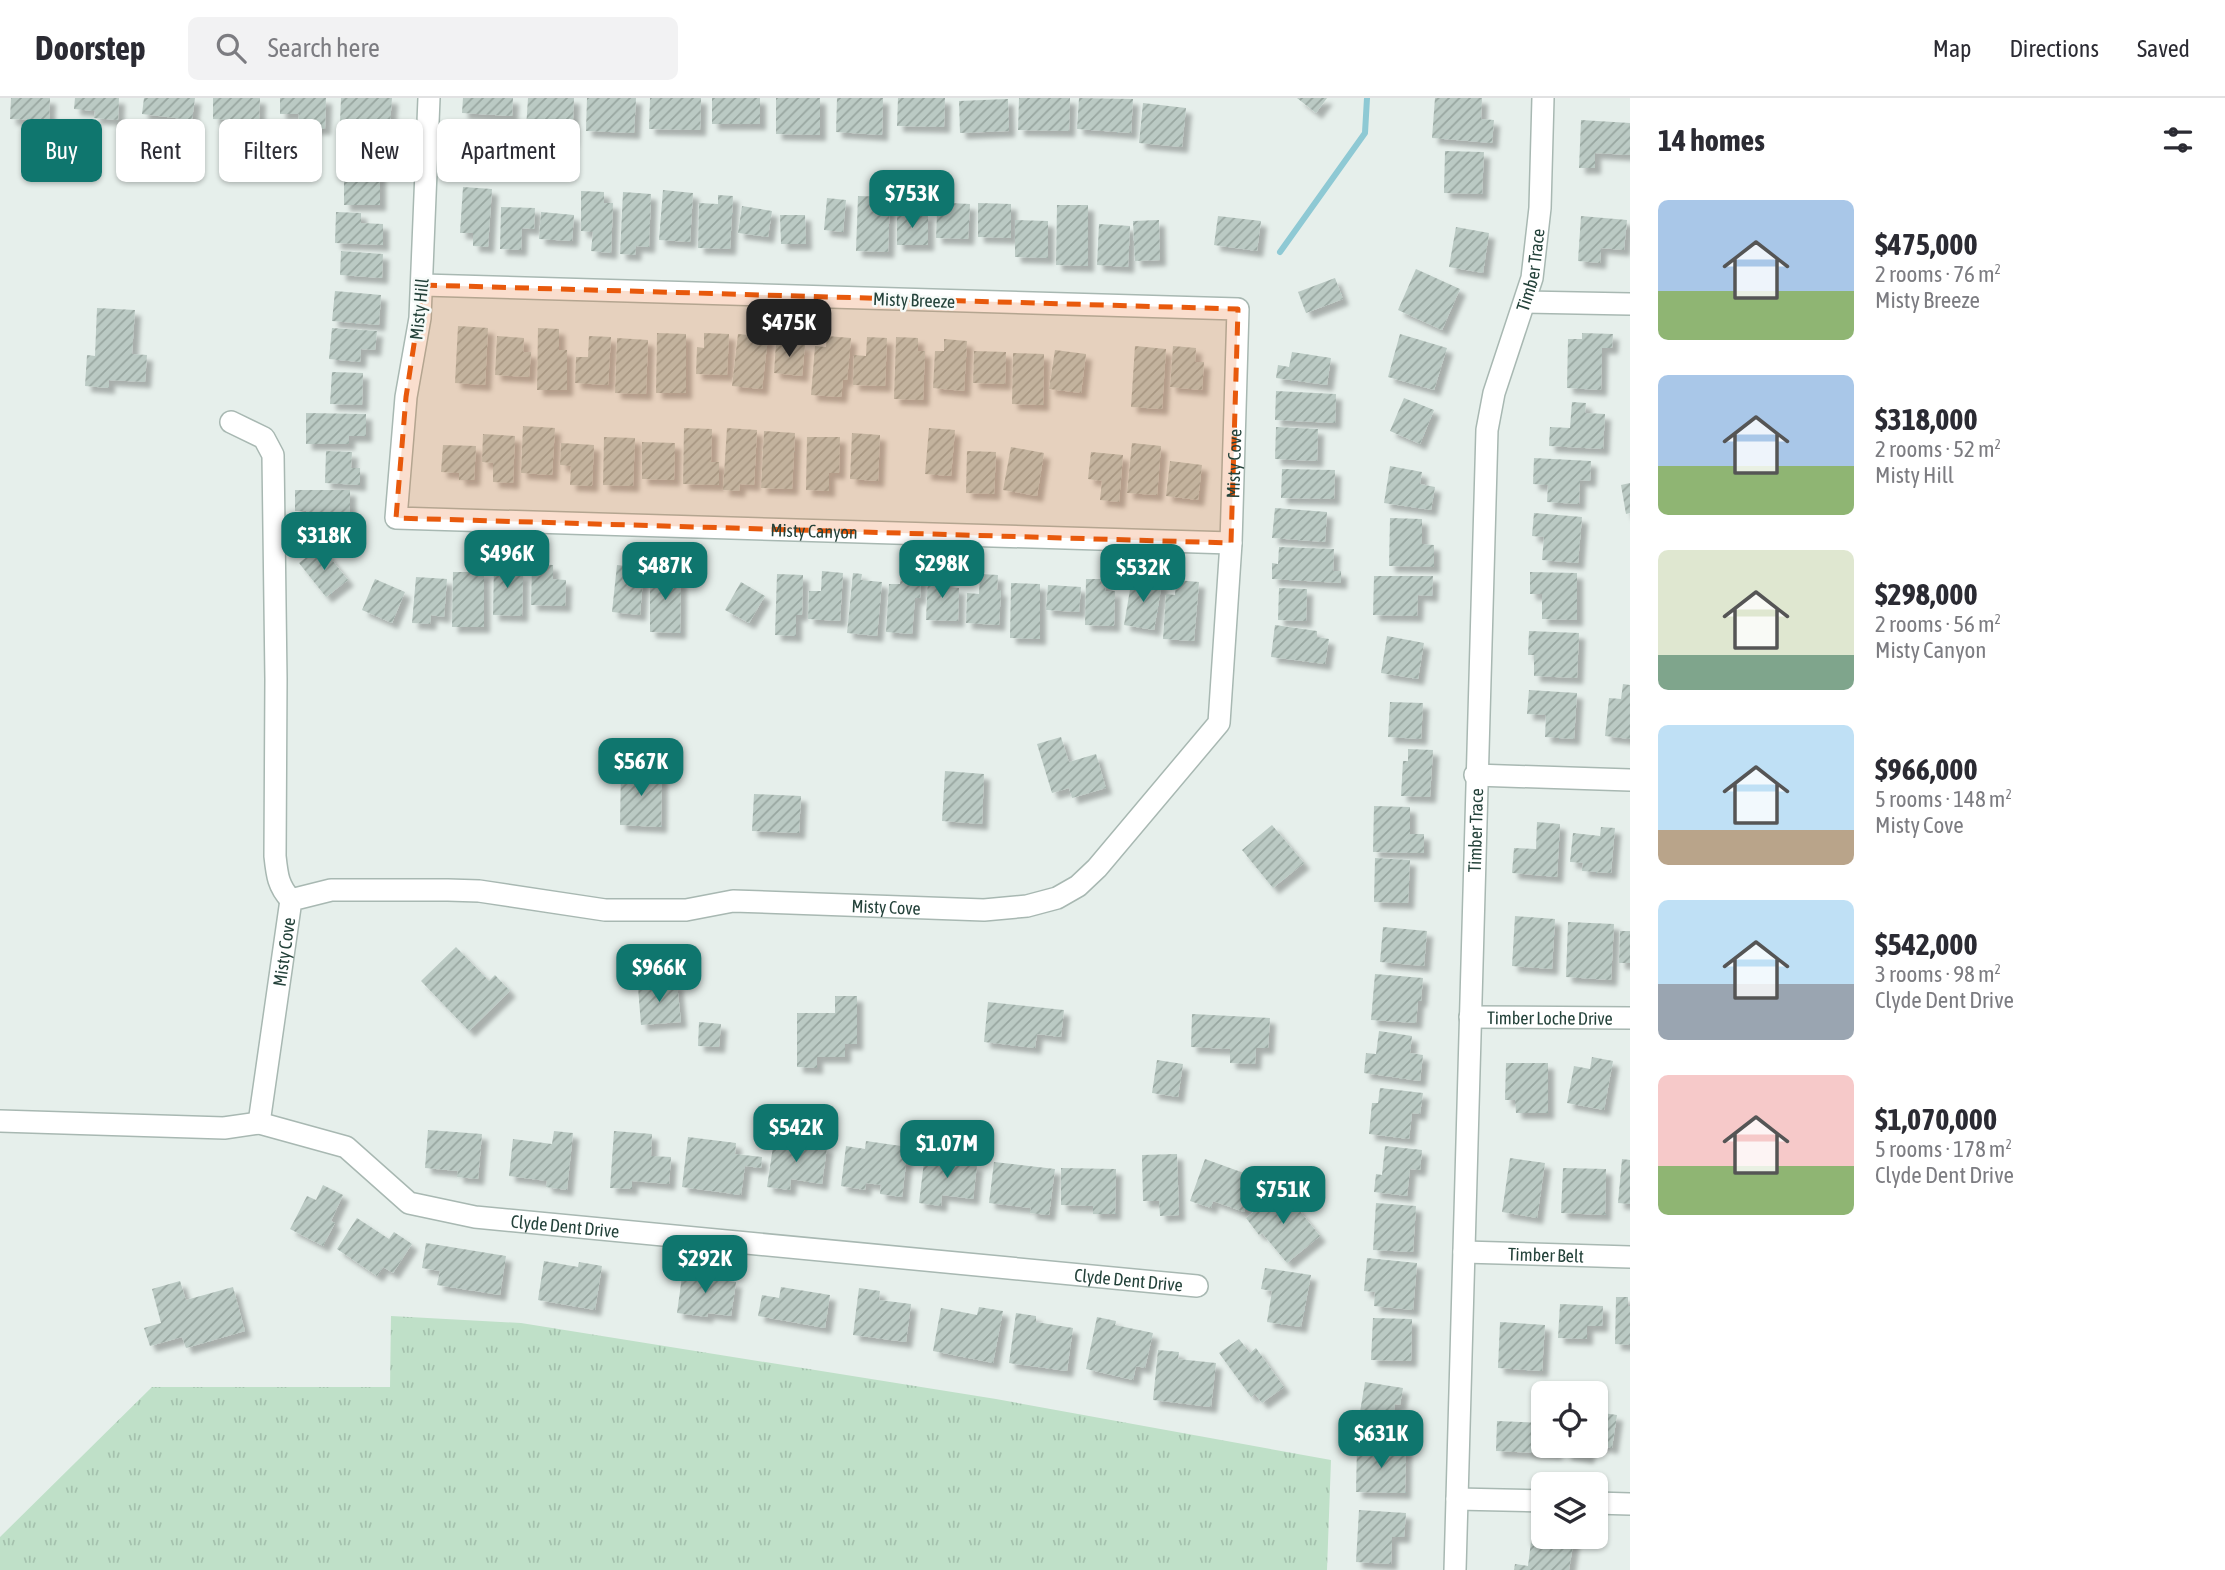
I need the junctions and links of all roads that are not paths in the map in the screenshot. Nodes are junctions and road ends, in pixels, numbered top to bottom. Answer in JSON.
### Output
{"nodes":[{"id":1,"x":429,"y":98,"type":"edge"},
{"id":2,"x":1543,"y":98,"type":"edge"},
{"id":3,"x":422,"y":285,"type":"junction"},
{"id":4,"x":1525,"y":302,"type":"junction"},
{"id":5,"x":1630,"y":304,"type":"edge"},
{"id":6,"x":1238,"y":309,"type":"joint"},
{"id":7,"x":231,"y":422,"type":"dead end"},
{"id":8,"x":397,"y":518,"type":"joint"},
{"id":9,"x":1231,"y":543,"type":"junction"},
{"id":10,"x":1475,"y":775,"type":"junction"},
{"id":11,"x":1630,"y":780,"type":"edge"},
{"id":12,"x":291,"y":900,"type":"junction"},
{"id":13,"x":1470,"y":1017,"type":"junction"},
{"id":14,"x":1630,"y":1018,"type":"edge"},
{"id":15,"x":0,"y":1121,"type":"edge"},
{"id":16,"x":260,"y":1123,"type":"junction"},
{"id":17,"x":1464,"y":1252,"type":"junction"},
{"id":18,"x":1630,"y":1257,"type":"edge"},
{"id":19,"x":1196,"y":1286,"type":"dead end"},
{"id":20,"x":1457,"y":1499,"type":"junction"},
{"id":21,"x":1531,"y":1501,"type":"edge"},
{"id":22,"x":1608,"y":1503,"type":"edge"},
{"id":23,"x":1630,"y":1504,"type":"edge"},
{"id":24,"x":1455,"y":1570,"type":"edge"}],
"edges":[{"from":1,"to":3,"type":"street","name":"Misty Hill"},
{"from":2,"to":4,"type":"street","name":"Timber Trace"},
{"from":3,"to":6,"type":"street","name":"Misty Breeze"},
{"from":3,"to":8,"type":"street","name":"Misty Hill"},
{"from":4,"to":5,"type":"street"},
{"from":4,"to":10,"type":"street","name":"Timber Trace"},
{"from":6,"to":9,"type":"street","name":"Misty Cove"},
{"from":7,"to":12,"type":"street"},
{"from":8,"to":9,"type":"street","name":"Misty Canyon"},
{"from":9,"to":12,"type":"street","name":"Misty Cove"},
{"from":10,"to":11,"type":"street"},
{"from":10,"to":13,"type":"street","name":"Timber Trace"},
{"from":12,"to":16,"type":"street","name":"Misty Cove"},
{"from":13,"to":14,"type":"street","name":"Timber Loche Drive"},
{"from":13,"to":17,"type":"street","name":"Timber Trace"},
{"from":15,"to":16,"type":"street","name":"Clyde Dent Drive"},
{"from":16,"to":19,"type":"street","name":"Clyde Dent Drive"},
{"from":17,"to":18,"type":"street","name":"Timber Belt"},
{"from":17,"to":20,"type":"street","name":"Timber Trace"},
{"from":20,"to":21,"type":"street"},
{"from":20,"to":24,"type":"street","name":"Timber Trace"},
{"from":22,"to":23,"type":"street"}]}
